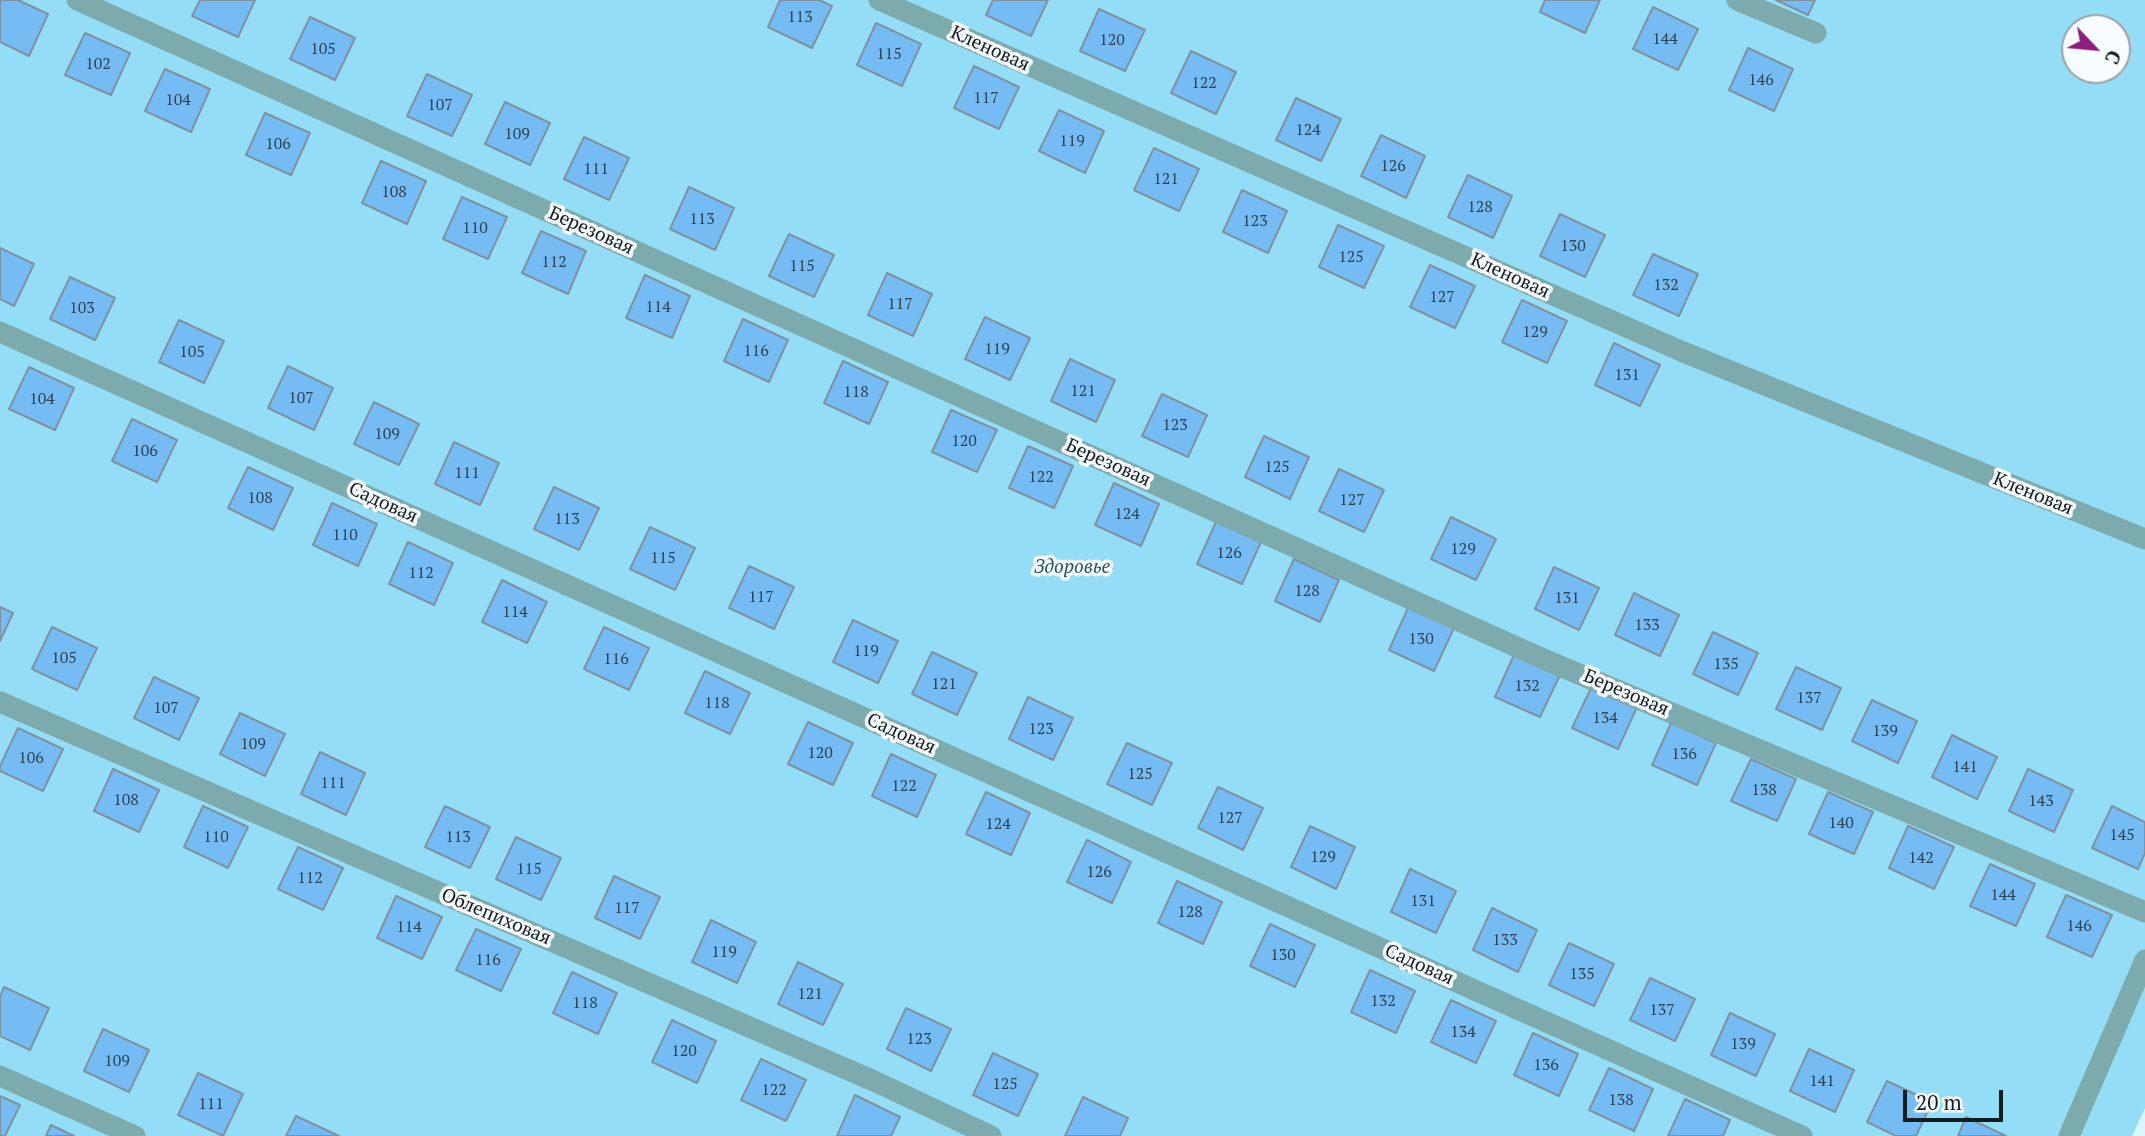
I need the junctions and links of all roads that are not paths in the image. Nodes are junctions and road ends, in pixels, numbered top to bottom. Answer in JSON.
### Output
{"nodes":[{"id":1,"x":77,"y":0,"type":"edge"},
{"id":2,"x":879,"y":0,"type":"edge"},
{"id":3,"x":1737,"y":0,"type":"edge"},
{"id":4,"x":1816,"y":33,"type":"dead end"},
{"id":5,"x":0,"y":332,"type":"edge"},
{"id":6,"x":2145,"y":539,"type":"edge"},
{"id":7,"x":0,"y":702,"type":"edge"},
{"id":8,"x":2145,"y":912,"type":"edge"},
{"id":9,"x":2145,"y":960,"type":"edge"},
{"id":10,"x":0,"y":1076,"type":"edge"},
{"id":11,"x":135,"y":1136,"type":"edge"},
{"id":12,"x":991,"y":1136,"type":"edge"},
{"id":13,"x":1802,"y":1136,"type":"edge"},
{"id":14,"x":2069,"y":1136,"type":"edge"}],
"edges":[{"from":1,"to":8,"type":"street","name":"Березовая"},
{"from":2,"to":6,"type":"street","name":"Кленовая"},
{"from":3,"to":4,"type":"street"},
{"from":5,"to":13,"type":"street","name":"Садовая"},
{"from":7,"to":12,"type":"street","name":"Облепиховая"},
{"from":9,"to":14,"type":"street"},
{"from":10,"to":11,"type":"street"}]}
